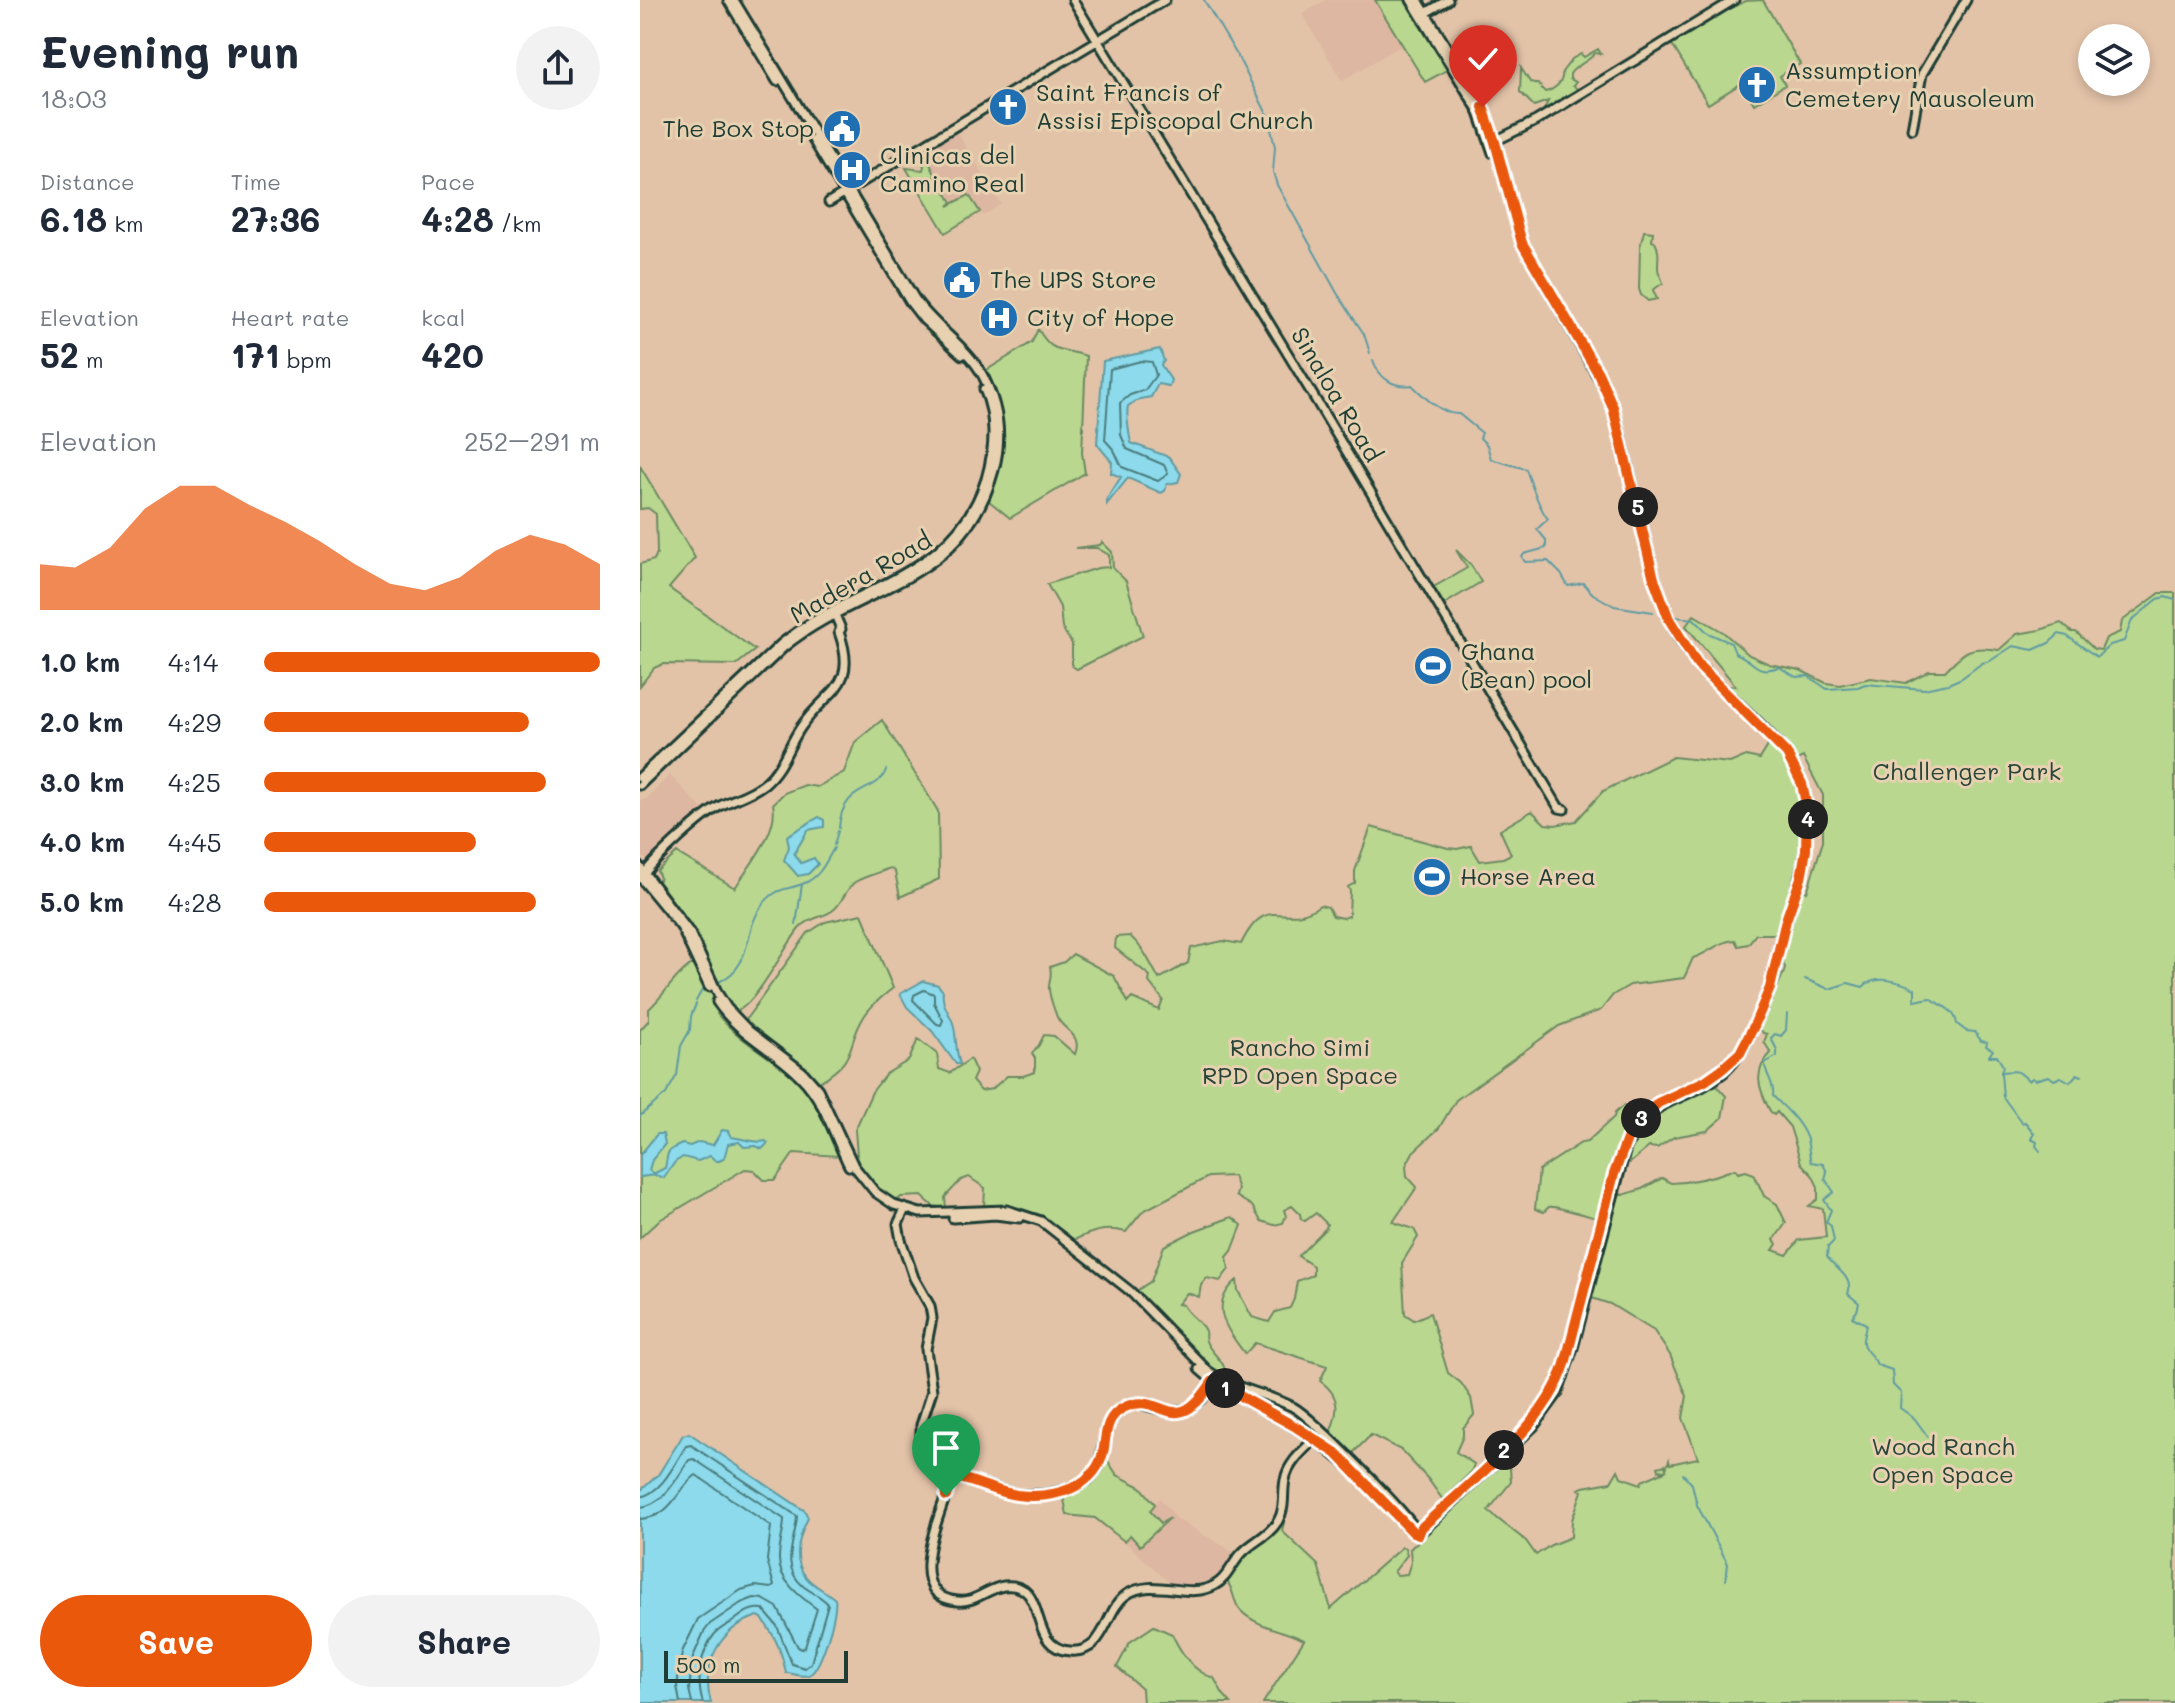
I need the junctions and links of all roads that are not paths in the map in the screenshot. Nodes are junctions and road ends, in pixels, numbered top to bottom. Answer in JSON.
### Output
{"nodes":[{"id":1,"x":728,"y":0,"type":"edge"},
{"id":2,"x":734,"y":0,"type":"edge"},
{"id":3,"x":1073,"y":0,"type":"edge"},
{"id":4,"x":1165,"y":0,"type":"edge"},
{"id":5,"x":1411,"y":0,"type":"edge"},
{"id":6,"x":1418,"y":0,"type":"edge"},
{"id":7,"x":1448,"y":0,"type":"edge"},
{"id":8,"x":1734,"y":0,"type":"edge"},
{"id":9,"x":1966,"y":0,"type":"edge"},
{"id":10,"x":1423,"y":14,"type":"junction"},
{"id":11,"x":1098,"y":40,"type":"junction"},
{"id":12,"x":1912,"y":129,"type":"dead end"},
{"id":13,"x":1493,"y":142,"type":"junction"},
{"id":14,"x":847,"y":191,"type":"junction"},
{"id":15,"x":829,"y":202,"type":"dead end"},
{"id":16,"x":870,"y":234,"type":"junction"},
{"id":17,"x":891,"y":259,"type":"junction"},
{"id":18,"x":831,"y":612,"type":"junction"},
{"id":19,"x":640,"y":777,"type":"edge"},
{"id":20,"x":640,"y":785,"type":"edge"},
{"id":21,"x":1564,"y":809,"type":"dead end"},
{"id":22,"x":642,"y":875,"type":"edge"},
{"id":23,"x":904,"y":1212,"type":"junction"},
{"id":24,"x":1215,"y":1379,"type":"junction"},
{"id":25,"x":1323,"y":1431,"type":"junction"},
{"id":26,"x":1315,"y":1439,"type":"junction"},
{"id":27,"x":952,"y":1476,"type":"junction"},
{"id":28,"x":1419,"y":1534,"type":"junction"}],
"edges":[{"from":1,"to":14,"type":"main road","name":"Madera Road"},
{"from":2,"to":14,"type":"main road","name":"Madera Road"},
{"from":3,"to":11,"type":"main road","name":"Sinaloa Road"},
{"from":4,"to":11,"type":"main road"},
{"from":5,"to":10,"type":"main road"},
{"from":6,"to":10,"type":"main road"},
{"from":7,"to":10,"type":"main road"},
{"from":8,"to":13,"type":"main road"},
{"from":9,"to":12,"type":"main road"},
{"from":10,"to":13,"type":"main road"},
{"from":11,"to":14,"type":"main road"},
{"from":11,"to":21,"type":"main road","name":"Sinaloa Road"},
{"from":13,"to":28,"type":"main road"},
{"from":14,"to":15,"type":"main road"},
{"from":14,"to":16,"type":"main road","name":"Madera Road"},
{"from":14,"to":17,"type":"main road","name":"Madera Road"},
{"from":16,"to":17,"type":"main road"},
{"from":16,"to":18,"type":"main road","name":"Madera Road"},
{"from":17,"to":18,"type":"main road","name":"Madera Road"},
{"from":18,"to":19,"type":"main road","name":"Madera Road"},
{"from":18,"to":20,"type":"main road","name":"Madera Road"},
{"from":18,"to":22,"type":"main road"},
{"from":22,"to":23,"type":"main road"},
{"from":23,"to":24,"type":"main road"},
{"from":23,"to":27,"type":"main road"},
{"from":24,"to":25,"type":"main road"},
{"from":24,"to":26,"type":"main road"},
{"from":24,"to":27,"type":"main road"},
{"from":25,"to":26,"type":"main road"},
{"from":25,"to":28,"type":"main road"},
{"from":26,"to":27,"type":"main road"},
{"from":26,"to":28,"type":"main road"}]}
